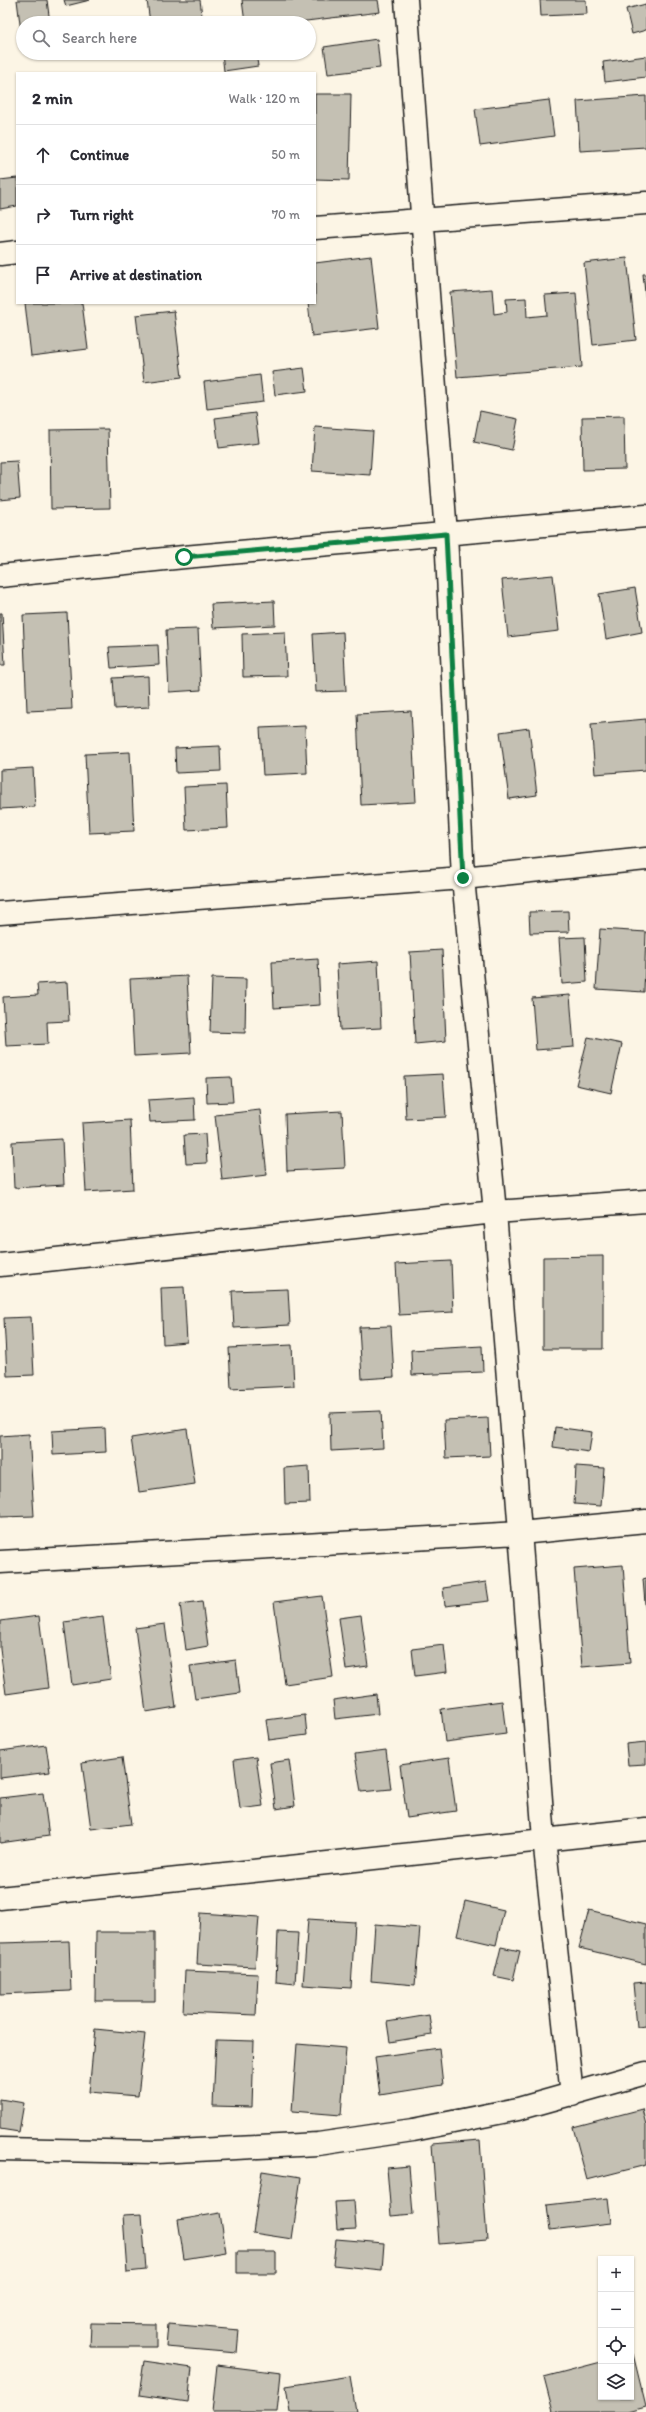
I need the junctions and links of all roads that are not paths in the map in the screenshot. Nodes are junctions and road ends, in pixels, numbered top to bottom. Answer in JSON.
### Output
{"nodes":[{"id":1,"x":406,"y":0,"type":"edge"},
{"id":2,"x":646,"y":203,"type":"edge"},
{"id":3,"x":421,"y":219,"type":"junction"},
{"id":4,"x":316,"y":228,"type":"edge"},
{"id":5,"x":16,"y":252,"type":"edge"},
{"id":6,"x":0,"y":254,"type":"edge"},
{"id":7,"x":646,"y":516,"type":"edge"},
{"id":8,"x":446,"y":534,"type":"junction"},
{"id":9,"x":0,"y":576,"type":"edge"},
{"id":10,"x":646,"y":860,"type":"edge"},
{"id":11,"x":463,"y":878,"type":"junction"},
{"id":12,"x":0,"y":913,"type":"edge"},
{"id":13,"x":646,"y":1201,"type":"edge"},
{"id":14,"x":495,"y":1212,"type":"junction"},
{"id":15,"x":0,"y":1265,"type":"edge"},
{"id":16,"x":646,"y":1521,"type":"edge"},
{"id":17,"x":520,"y":1533,"type":"junction"},
{"id":18,"x":0,"y":1562,"type":"edge"},
{"id":19,"x":646,"y":1829,"type":"edge"},
{"id":20,"x":544,"y":1839,"type":"junction"},
{"id":21,"x":0,"y":1898,"type":"edge"},
{"id":22,"x":646,"y":2073,"type":"edge"},
{"id":23,"x":572,"y":2095,"type":"junction"},
{"id":24,"x":0,"y":2149,"type":"edge"}],
"edges":[{"from":1,"to":3,"type":"street"},
{"from":2,"to":3,"type":"street"},
{"from":3,"to":4,"type":"street"},
{"from":3,"to":8,"type":"street"},
{"from":5,"to":6,"type":"street"},
{"from":7,"to":8,"type":"street"},
{"from":8,"to":9,"type":"street"},
{"from":8,"to":11,"type":"street"},
{"from":10,"to":11,"type":"street"},
{"from":11,"to":12,"type":"street"},
{"from":11,"to":14,"type":"street"},
{"from":13,"to":14,"type":"street"},
{"from":14,"to":15,"type":"street"},
{"from":14,"to":17,"type":"street"},
{"from":16,"to":17,"type":"street"},
{"from":17,"to":18,"type":"street"},
{"from":17,"to":20,"type":"street"},
{"from":19,"to":20,"type":"street"},
{"from":20,"to":21,"type":"street"},
{"from":20,"to":23,"type":"street"},
{"from":22,"to":23,"type":"street"},
{"from":23,"to":24,"type":"street"}]}
